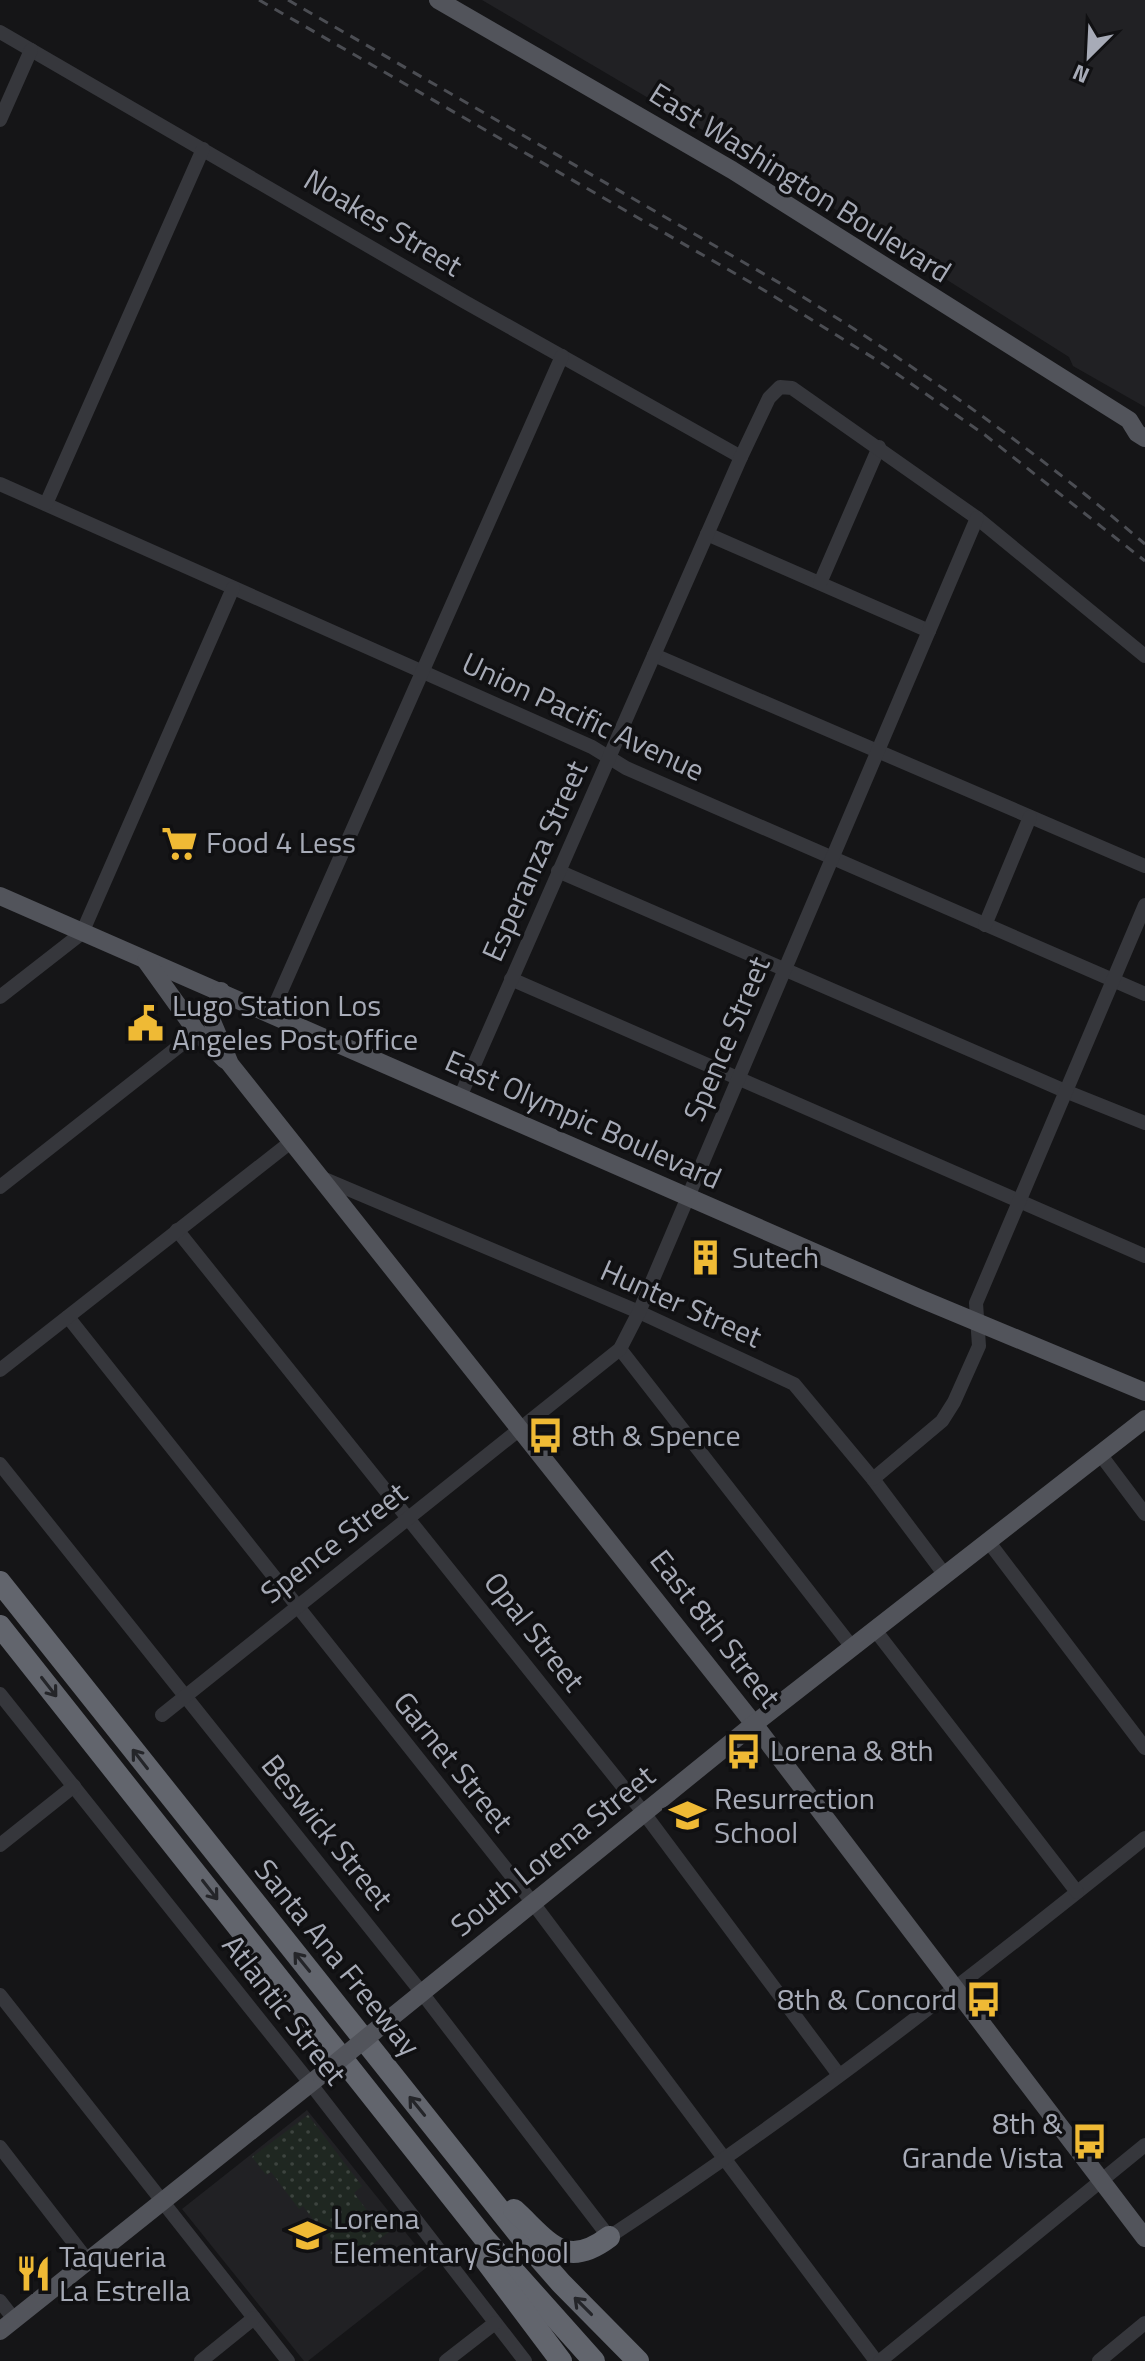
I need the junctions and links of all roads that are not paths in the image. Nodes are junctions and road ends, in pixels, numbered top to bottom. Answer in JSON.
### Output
{"nodes":[{"id":1,"x":438,"y":0,"type":"edge"},
{"id":2,"x":0,"y":32,"type":"edge"},
{"id":3,"x":31,"y":50,"type":"junction"},
{"id":4,"x":0,"y":120,"type":"edge"},
{"id":5,"x":203,"y":149,"type":"junction"},
{"id":6,"x":562,"y":356,"type":"junction"},
{"id":7,"x":1137,"y":422,"type":"edge"},
{"id":8,"x":1145,"y":438,"type":"edge"},
{"id":9,"x":879,"y":447,"type":"junction"},
{"id":10,"x":741,"y":457,"type":"junction"},
{"id":11,"x":0,"y":484,"type":"edge"},
{"id":12,"x":46,"y":504,"type":"junction"},
{"id":13,"x":977,"y":518,"type":"junction"},
{"id":14,"x":707,"y":534,"type":"junction"},
{"id":15,"x":820,"y":583,"type":"junction"},
{"id":16,"x":233,"y":588,"type":"junction"},
{"id":17,"x":929,"y":631,"type":"junction"},
{"id":18,"x":654,"y":655,"type":"junction"},
{"id":19,"x":1145,"y":656,"type":"edge"},
{"id":20,"x":422,"y":671,"type":"junction"},
{"id":21,"x":877,"y":752,"type":"junction"},
{"id":22,"x":609,"y":757,"type":"junction"},
{"id":23,"x":1030,"y":817,"type":"junction"},
{"id":24,"x":833,"y":859,"type":"junction"},
{"id":25,"x":1145,"y":866,"type":"edge"},
{"id":26,"x":558,"y":871,"type":"junction"},
{"id":27,"x":0,"y":896,"type":"edge"},
{"id":28,"x":1145,"y":905,"type":"edge"},
{"id":29,"x":985,"y":925,"type":"junction"},
{"id":30,"x":82,"y":933,"type":"junction"},
{"id":31,"x":145,"y":959,"type":"junction"},
{"id":32,"x":786,"y":969,"type":"junction"},
{"id":33,"x":511,"y":979,"type":"junction"},
{"id":34,"x":1112,"y":981,"type":"junction"},
{"id":35,"x":221,"y":991,"type":"junction"},
{"id":36,"x":1145,"y":994,"type":"edge"},
{"id":37,"x":0,"y":997,"type":"edge"},
{"id":38,"x":271,"y":1014,"type":"junction"},
{"id":39,"x":197,"y":1032,"type":"junction"},
{"id":40,"x":230,"y":1064,"type":"junction"},
{"id":41,"x":739,"y":1078,"type":"junction"},
{"id":42,"x":1065,"y":1091,"type":"junction"},
{"id":43,"x":460,"y":1097,"type":"junction"},
{"id":44,"x":1145,"y":1123,"type":"edge"},
{"id":45,"x":292,"y":1141,"type":"junction"},
{"id":46,"x":322,"y":1178,"type":"junction"},
{"id":47,"x":0,"y":1187,"type":"edge"},
{"id":48,"x":688,"y":1196,"type":"junction"},
{"id":49,"x":1019,"y":1200,"type":"junction"},
{"id":50,"x":177,"y":1230,"type":"junction"},
{"id":51,"x":1145,"y":1256,"type":"edge"},
{"id":52,"x":639,"y":1312,"type":"junction"},
{"id":53,"x":68,"y":1317,"type":"junction"},
{"id":54,"x":975,"y":1322,"type":"junction"},
{"id":55,"x":620,"y":1349,"type":"junction"},
{"id":56,"x":0,"y":1370,"type":"edge"},
{"id":57,"x":1145,"y":1392,"type":"edge"},
{"id":58,"x":1145,"y":1419,"type":"edge"},
{"id":59,"x":519,"y":1429,"type":"junction"},
{"id":60,"x":1100,"y":1454,"type":"junction"},
{"id":61,"x":0,"y":1464,"type":"edge"},
{"id":62,"x":873,"y":1479,"type":"junction"},
{"id":63,"x":1145,"y":1514,"type":"edge"},
{"id":64,"x":410,"y":1518,"type":"junction"},
{"id":65,"x":988,"y":1541,"type":"junction"},
{"id":66,"x":945,"y":1575,"type":"junction"},
{"id":67,"x":0,"y":1582,"type":"edge"},
{"id":68,"x":296,"y":1606,"type":"junction"},
{"id":69,"x":0,"y":1626,"type":"edge"},
{"id":70,"x":875,"y":1630,"type":"junction"},
{"id":71,"x":852,"y":1647,"type":"junction"},
{"id":72,"x":0,"y":1694,"type":"edge"},
{"id":73,"x":184,"y":1696,"type":"junction"},
{"id":74,"x":162,"y":1715,"type":"dead end"},
{"id":75,"x":754,"y":1724,"type":"junction"},
{"id":76,"x":1145,"y":1748,"type":"edge"},
{"id":77,"x":74,"y":1786,"type":"junction"},
{"id":78,"x":644,"y":1813,"type":"junction"},
{"id":79,"x":1145,"y":1838,"type":"edge"},
{"id":80,"x":0,"y":1845,"type":"edge"},
{"id":81,"x":1077,"y":1892,"type":"junction"},
{"id":82,"x":533,"y":1903,"type":"junction"},
{"id":83,"x":954,"y":1988,"type":"junction"},
{"id":84,"x":422,"y":1993,"type":"junction"},
{"id":85,"x":0,"y":1995,"type":"edge"},
{"id":86,"x":839,"y":2075,"type":"junction"},
{"id":87,"x":315,"y":2079,"type":"junction"},
{"id":88,"x":1145,"y":2145,"type":"edge"},
{"id":89,"x":0,"y":2147,"type":"edge"},
{"id":90,"x":725,"y":2160,"type":"junction"},
{"id":91,"x":465,"y":2167,"type":"junction"},
{"id":92,"x":1101,"y":2181,"type":"junction"},
{"id":93,"x":161,"y":2202,"type":"junction"},
{"id":94,"x":609,"y":2237,"type":"junction"},
{"id":95,"x":1145,"y":2238,"type":"edge"},
{"id":96,"x":485,"y":2239,"type":"junction"},
{"id":97,"x":88,"y":2261,"type":"junction"},
{"id":98,"x":0,"y":2301,"type":"edge"},
{"id":99,"x":254,"y":2318,"type":"junction"},
{"id":100,"x":495,"y":2323,"type":"junction"},
{"id":101,"x":1145,"y":2323,"type":"edge"},
{"id":102,"x":7,"y":2325,"type":"edge"},
{"id":103,"x":201,"y":2361,"type":"edge"},
{"id":104,"x":288,"y":2361,"type":"edge"},
{"id":105,"x":446,"y":2361,"type":"edge"},
{"id":106,"x":525,"y":2361,"type":"edge"},
{"id":107,"x":561,"y":2361,"type":"edge"},
{"id":108,"x":594,"y":2361,"type":"edge"},
{"id":109,"x":638,"y":2361,"type":"edge"},
{"id":110,"x":878,"y":2361,"type":"edge"},
{"id":111,"x":1099,"y":2361,"type":"edge"}],
"edges":[{"from":1,"to":7,"type":"main road","name":"East Washington Boulevard"},
{"from":2,"to":3,"type":"street","name":"Noakes Street"},
{"from":3,"to":4,"type":"street"},
{"from":3,"to":5,"type":"street","name":"Noakes Street"},
{"from":5,"to":6,"type":"street","name":"Noakes Street"},
{"from":5,"to":12,"type":"street"},
{"from":6,"to":10,"type":"street","name":"Noakes Street"},
{"from":6,"to":20,"type":"street"},
{"from":7,"to":8,"type":"main road","name":"East Washington Boulevard"},
{"from":9,"to":10,"type":"street","name":"Esperanza Street"},
{"from":9,"to":13,"type":"street"},
{"from":9,"to":15,"type":"street"},
{"from":10,"to":14,"type":"street","name":"Esperanza Street"},
{"from":11,"to":12,"type":"street","name":"Union Pacific Avenue"},
{"from":12,"to":16,"type":"street","name":"Union Pacific Avenue"},
{"from":13,"to":17,"type":"street","name":"Spence Street"},
{"from":13,"to":19,"type":"street"},
{"from":14,"to":15,"type":"street"},
{"from":14,"to":18,"type":"street","name":"Esperanza Street"},
{"from":15,"to":17,"type":"street"},
{"from":16,"to":20,"type":"street","name":"Union Pacific Avenue"},
{"from":16,"to":30,"type":"street"},
{"from":17,"to":21,"type":"street","name":"Spence Street"},
{"from":18,"to":21,"type":"street"},
{"from":18,"to":22,"type":"street","name":"Esperanza Street"},
{"from":20,"to":22,"type":"street","name":"Union Pacific Avenue"},
{"from":20,"to":38,"type":"street"},
{"from":21,"to":23,"type":"street"},
{"from":21,"to":24,"type":"street","name":"Spence Street"},
{"from":22,"to":24,"type":"street","name":"Union Pacific Avenue"},
{"from":22,"to":26,"type":"street","name":"Esperanza Street"},
{"from":23,"to":25,"type":"street"},
{"from":23,"to":29,"type":"street"},
{"from":24,"to":29,"type":"street","name":"Union Pacific Avenue"},
{"from":24,"to":32,"type":"street","name":"Spence Street"},
{"from":26,"to":32,"type":"street"},
{"from":26,"to":33,"type":"street","name":"Esperanza Street"},
{"from":27,"to":30,"type":"main road","name":"East Olympic Boulevard"},
{"from":28,"to":34,"type":"street"},
{"from":29,"to":34,"type":"street","name":"Union Pacific Avenue"},
{"from":30,"to":31,"type":"main road","name":"East Olympic Boulevard"},
{"from":30,"to":37,"type":"street"},
{"from":31,"to":35,"type":"main road","name":"East Olympic Boulevard"},
{"from":31,"to":39,"type":"main road","name":"East 8th Street"},
{"from":32,"to":41,"type":"street","name":"Spence Street"},
{"from":32,"to":42,"type":"street"},
{"from":33,"to":41,"type":"street"},
{"from":33,"to":43,"type":"street","name":"Esperanza Street"},
{"from":34,"to":36,"type":"street","name":"Union Pacific Avenue"},
{"from":34,"to":42,"type":"street"},
{"from":35,"to":38,"type":"main road","name":"East Olympic Boulevard"},
{"from":35,"to":40,"type":"main road","name":"East 8th Street"},
{"from":38,"to":43,"type":"main road","name":"East Olympic Boulevard"},
{"from":39,"to":40,"type":"main road","name":"East 8th Street"},
{"from":39,"to":47,"type":"street"},
{"from":40,"to":45,"type":"main road","name":"East 8th Street"},
{"from":41,"to":48,"type":"street","name":"Spence Street"},
{"from":41,"to":49,"type":"street"},
{"from":42,"to":44,"type":"street"},
{"from":42,"to":49,"type":"street"},
{"from":43,"to":48,"type":"main road","name":"East Olympic Boulevard"},
{"from":45,"to":46,"type":"main road","name":"East 8th Street"},
{"from":45,"to":50,"type":"street"},
{"from":46,"to":52,"type":"street","name":"Hunter Street"},
{"from":46,"to":59,"type":"main road","name":"East 8th Street"},
{"from":48,"to":52,"type":"street","name":"Spence Street"},
{"from":48,"to":54,"type":"main road","name":"East Olympic Boulevard"},
{"from":49,"to":51,"type":"street"},
{"from":49,"to":54,"type":"street"},
{"from":50,"to":53,"type":"street"},
{"from":50,"to":64,"type":"street","name":"Opal Street"},
{"from":52,"to":55,"type":"street","name":"Spence Street"},
{"from":52,"to":62,"type":"street","name":"Hunter Street"},
{"from":53,"to":56,"type":"street"},
{"from":53,"to":68,"type":"street","name":"Garnet Street"},
{"from":54,"to":57,"type":"main road","name":"East Olympic Boulevard"},
{"from":54,"to":62,"type":"street"},
{"from":55,"to":59,"type":"street","name":"Spence Street"},
{"from":55,"to":71,"type":"street"},
{"from":58,"to":60,"type":"main road","name":"South Lorena Street"},
{"from":59,"to":64,"type":"street","name":"Spence Street"},
{"from":59,"to":75,"type":"main road","name":"East 8th Street"},
{"from":60,"to":63,"type":"street"},
{"from":60,"to":65,"type":"main road","name":"South Lorena Street"},
{"from":61,"to":73,"type":"street","name":"Beswick Street"},
{"from":62,"to":66,"type":"street","name":"Hunter Street"},
{"from":64,"to":68,"type":"street","name":"Spence Street"},
{"from":64,"to":78,"type":"street","name":"Opal Street"},
{"from":65,"to":66,"type":"main road","name":"South Lorena Street"},
{"from":65,"to":76,"type":"street"},
{"from":66,"to":70,"type":"main road","name":"South Lorena Street"},
{"from":91,"to":67,"type":"highway","name":"Santa Ana Freeway","one_way":true},
{"from":68,"to":73,"type":"street","name":"Spence Street"},
{"from":68,"to":82,"type":"street","name":"Garnet Street"},
{"from":69,"to":96,"type":"highway","name":"Santa Ana Freeway","one_way":true},
{"from":70,"to":71,"type":"main road","name":"South Lorena Street"},
{"from":70,"to":81,"type":"street"},
{"from":71,"to":75,"type":"main road","name":"South Lorena Street"},
{"from":72,"to":77,"type":"street","name":"Atlantic Street"},
{"from":73,"to":74,"type":"street","name":"Spence Street"},
{"from":73,"to":84,"type":"street","name":"Beswick Street"},
{"from":75,"to":78,"type":"main road","name":"South Lorena Street"},
{"from":75,"to":83,"type":"main road","name":"East 8th Street"},
{"from":77,"to":80,"type":"street"},
{"from":77,"to":87,"type":"street","name":"Atlantic Street"},
{"from":78,"to":82,"type":"main road","name":"South Lorena Street"},
{"from":78,"to":86,"type":"street","name":"Opal Street"},
{"from":79,"to":81,"type":"street"},
{"from":81,"to":83,"type":"street"},
{"from":82,"to":84,"type":"main road","name":"South Lorena Street"},
{"from":82,"to":90,"type":"street","name":"Garnet Street"},
{"from":83,"to":86,"type":"street"},
{"from":83,"to":92,"type":"main road","name":"East 8th Street"},
{"from":84,"to":87,"type":"main road","name":"South Lorena Street","bridge":true},
{"from":84,"to":94,"type":"street","name":"Beswick Street"},
{"from":85,"to":93,"type":"street"},
{"from":86,"to":90,"type":"street"},
{"from":87,"to":93,"type":"main road","name":"South Lorena Street"},
{"from":87,"to":100,"type":"street","name":"Atlantic Street"},
{"from":88,"to":92,"type":"street"},
{"from":89,"to":97,"type":"street"},
{"from":90,"to":94,"type":"street"},
{"from":90,"to":110,"type":"street","name":"Garnet Street"},
{"from":91,"to":94,"type":"highway"},
{"from":109,"to":91,"type":"highway","name":"Santa Ana Freeway","one_way":true},
{"from":92,"to":95,"type":"main road","name":"East 8th Street"},
{"from":92,"to":110,"type":"street"},
{"from":93,"to":97,"type":"main road","name":"South Lorena Street"},
{"from":93,"to":99,"type":"street"},
{"from":96,"to":107,"type":"highway"},
{"from":96,"to":108,"type":"highway","name":"Santa Ana Freeway"},
{"from":97,"to":102,"type":"main road","name":"South Lorena Street"},
{"from":98,"to":102,"type":"street"},
{"from":99,"to":103,"type":"street"},
{"from":99,"to":104,"type":"street"},
{"from":100,"to":105,"type":"street"},
{"from":100,"to":106,"type":"street","name":"Atlantic Street"},
{"from":101,"to":111,"type":"street"}]}
